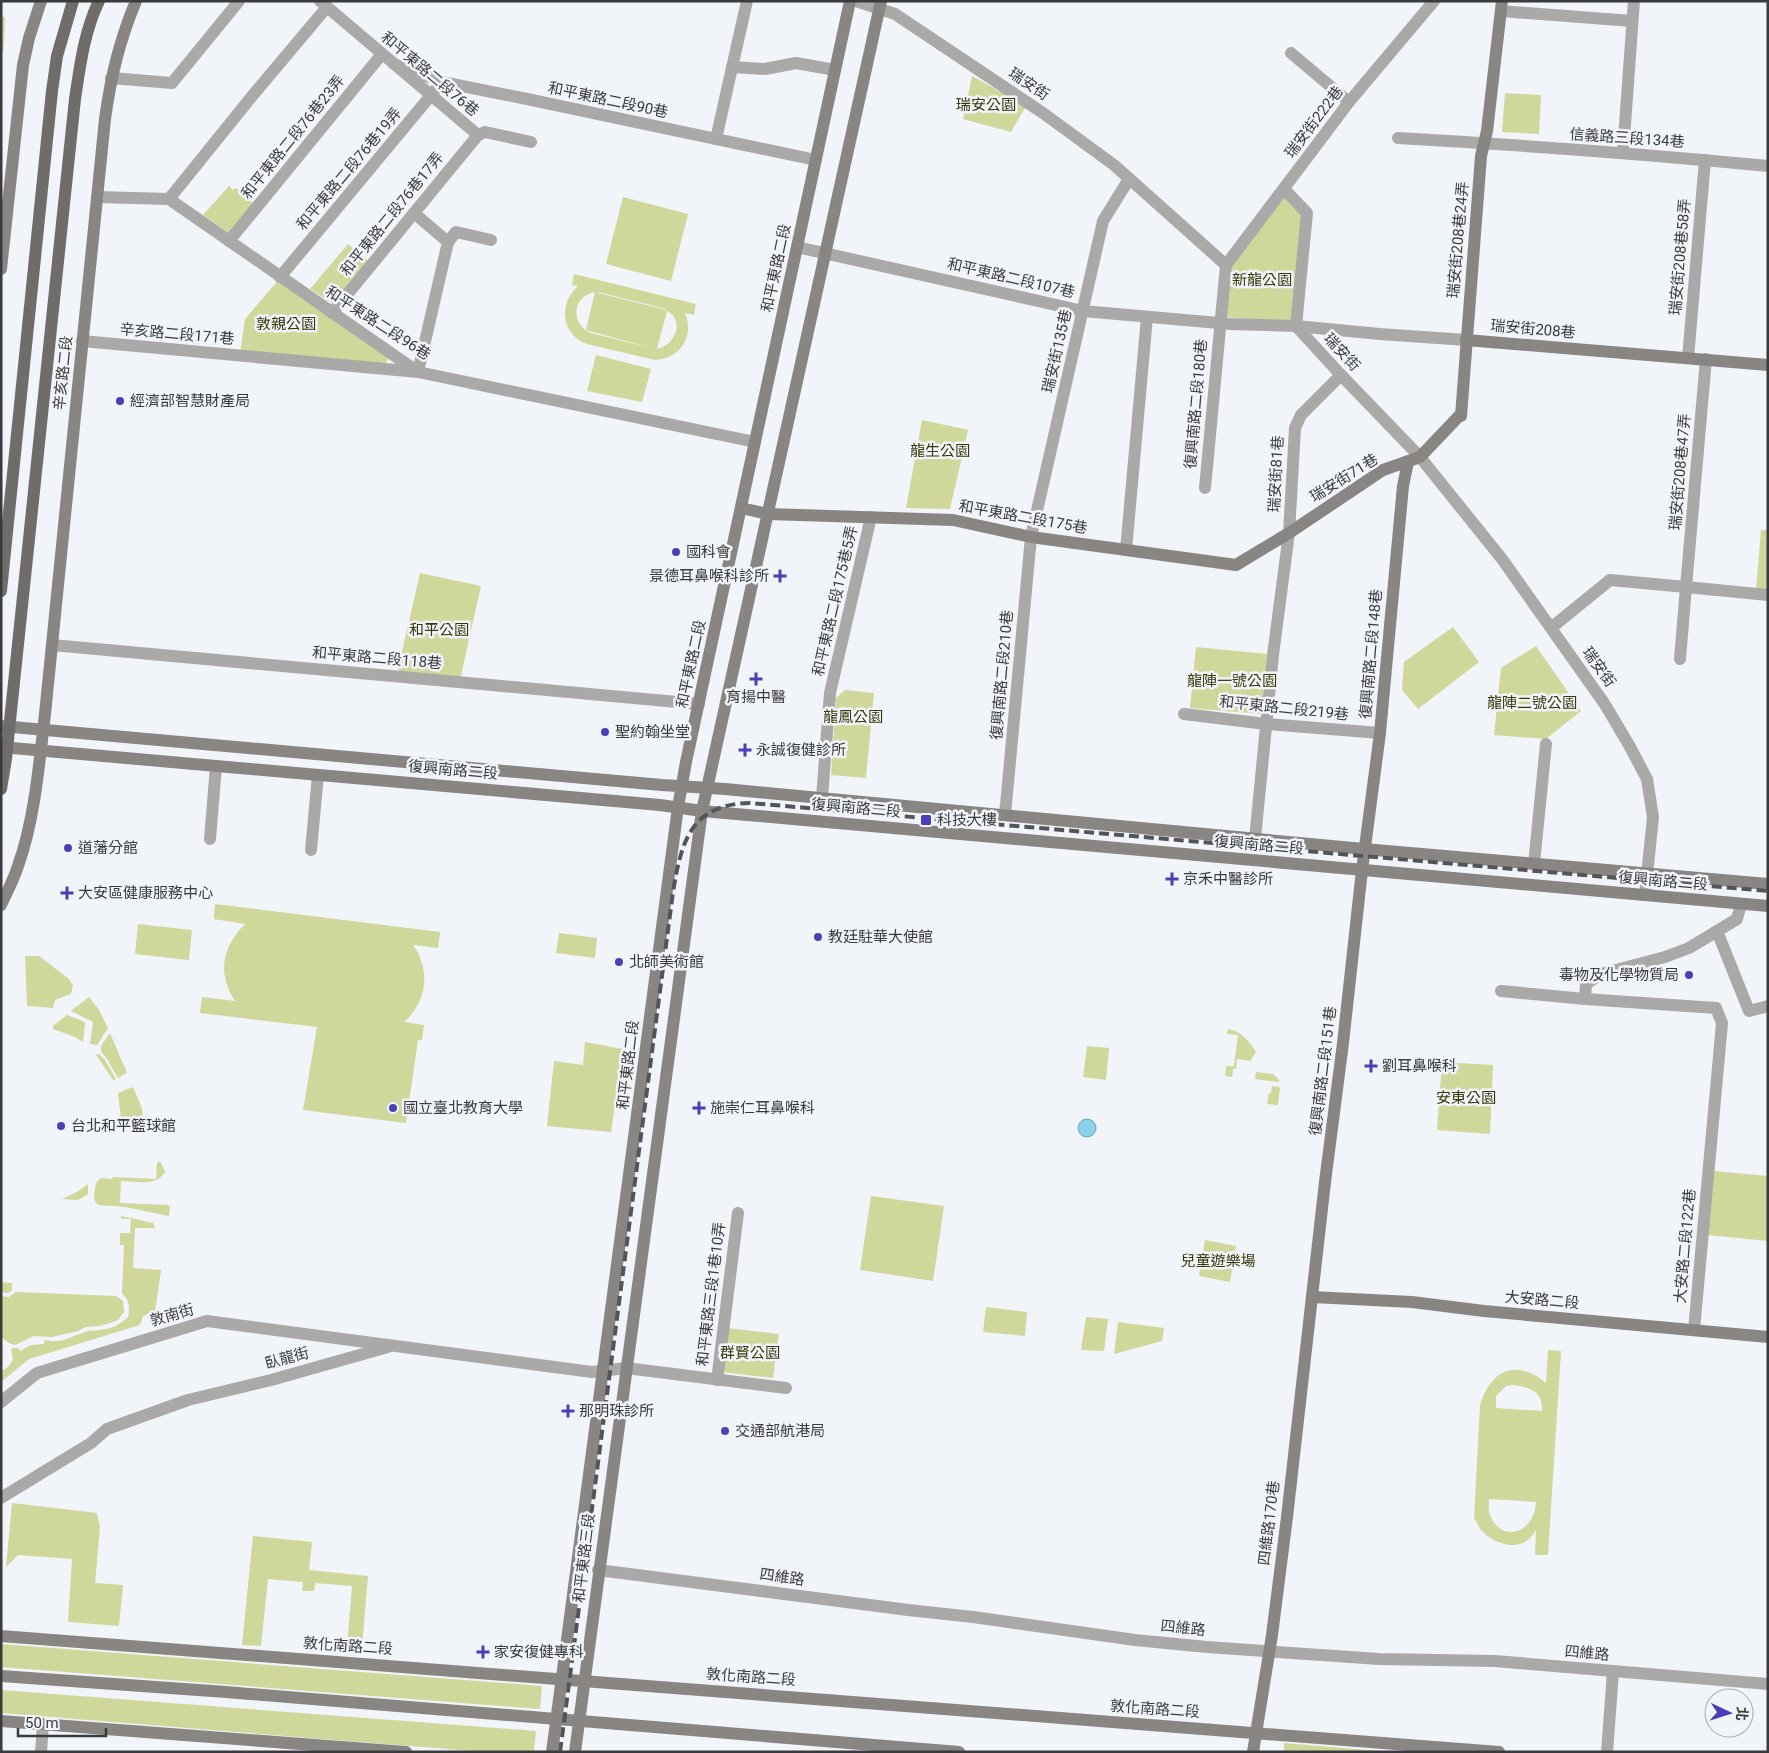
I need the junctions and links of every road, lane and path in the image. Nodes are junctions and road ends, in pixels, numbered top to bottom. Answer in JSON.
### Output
{"nodes":[{"id":1,"x":41,"y":1,"type":"edge"},
{"id":2,"x":73,"y":1,"type":"edge"},
{"id":3,"x":99,"y":1,"type":"edge"},
{"id":4,"x":136,"y":1,"type":"edge"},
{"id":5,"x":239,"y":1,"type":"edge"},
{"id":6,"x":747,"y":1,"type":"edge"},
{"id":7,"x":850,"y":1,"type":"edge"},
{"id":8,"x":856,"y":1,"type":"edge"},
{"id":9,"x":1434,"y":1,"type":"edge"},
{"id":10,"x":1634,"y":1,"type":"edge"},
{"id":11,"x":323,"y":4,"type":"edge"},
{"id":12,"x":880,"y":5,"type":"edge"},
{"id":13,"x":1501,"y":6,"type":"edge"},
{"id":14,"x":1632,"y":21,"type":"junction"},
{"id":15,"x":1291,"y":53,"type":"dead end"},
{"id":16,"x":382,"y":54,"type":"junction"},
{"id":17,"x":394,"y":64,"type":"junction"},
{"id":18,"x":732,"y":67,"type":"junction"},
{"id":19,"x":835,"y":70,"type":"junction"},
{"id":20,"x":111,"y":78,"type":"junction"},
{"id":21,"x":442,"y":82,"type":"junction"},
{"id":22,"x":431,"y":96,"type":"junction"},
{"id":23,"x":1349,"y":102,"type":"junction"},
{"id":24,"x":478,"y":136,"type":"junction"},
{"id":25,"x":1398,"y":138,"type":"dead end"},
{"id":26,"x":716,"y":139,"type":"junction"},
{"id":27,"x":531,"y":142,"type":"dead end"},
{"id":28,"x":1483,"y":143,"type":"junction"},
{"id":29,"x":1624,"y":152,"type":"junction"},
{"id":30,"x":816,"y":160,"type":"junction"},
{"id":31,"x":1705,"y":160,"type":"junction"},
{"id":32,"x":1768,"y":166,"type":"edge"},
{"id":33,"x":1129,"y":179,"type":"junction"},
{"id":34,"x":1284,"y":189,"type":"junction"},
{"id":35,"x":97,"y":197,"type":"junction"},
{"id":36,"x":169,"y":200,"type":"junction"},
{"id":37,"x":414,"y":213,"type":"junction"},
{"id":38,"x":491,"y":240,"type":"dead end"},
{"id":39,"x":229,"y":241,"type":"junction"},
{"id":40,"x":448,"y":242,"type":"junction"},
{"id":41,"x":797,"y":247,"type":"junction"},
{"id":42,"x":826,"y":254,"type":"junction"},
{"id":43,"x":1226,"y":265,"type":"junction"},
{"id":44,"x":1,"y":269,"type":"edge"},
{"id":45,"x":280,"y":277,"type":"junction"},
{"id":46,"x":1083,"y":311,"type":"junction"},
{"id":47,"x":332,"y":312,"type":"junction"},
{"id":48,"x":1147,"y":317,"type":"junction"},
{"id":49,"x":1220,"y":323,"type":"junction"},
{"id":50,"x":1296,"y":326,"type":"junction"},
{"id":51,"x":1466,"y":340,"type":"junction"},
{"id":52,"x":82,"y":341,"type":"junction"},
{"id":53,"x":1688,"y":358,"type":"junction"},
{"id":54,"x":1706,"y":359,"type":"junction"},
{"id":55,"x":1768,"y":365,"type":"edge"},
{"id":56,"x":418,"y":372,"type":"junction"},
{"id":57,"x":1341,"y":376,"type":"junction"},
{"id":58,"x":755,"y":442,"type":"junction"},
{"id":59,"x":1420,"y":457,"type":"junction"},
{"id":60,"x":1408,"y":462,"type":"junction"},
{"id":61,"x":1205,"y":488,"type":"dead end"},
{"id":62,"x":741,"y":508,"type":"junction"},
{"id":63,"x":768,"y":514,"type":"junction"},
{"id":64,"x":871,"y":517,"type":"junction"},
{"id":65,"x":1289,"y":533,"type":"junction"},
{"id":66,"x":1031,"y":537,"type":"junction"},
{"id":67,"x":1126,"y":550,"type":"junction"},
{"id":68,"x":1686,"y":587,"type":"junction"},
{"id":69,"x":1,"y":591,"type":"edge"},
{"id":70,"x":1768,"y":595,"type":"edge"},
{"id":71,"x":1550,"y":628,"type":"junction"},
{"id":72,"x":52,"y":645,"type":"junction"},
{"id":73,"x":1680,"y":658,"type":"dead end"},
{"id":74,"x":699,"y":704,"type":"junction"},
{"id":75,"x":1184,"y":714,"type":"dead end"},
{"id":76,"x":1266,"y":724,"type":"junction"},
{"id":77,"x":6,"y":726,"type":"edge"},
{"id":78,"x":43,"y":730,"type":"junction"},
{"id":79,"x":1380,"y":733,"type":"junction"},
{"id":80,"x":1546,"y":744,"type":"dead end"},
{"id":81,"x":4,"y":748,"type":"edge"},
{"id":82,"x":40,"y":751,"type":"junction"},
{"id":83,"x":216,"y":766,"type":"junction"},
{"id":84,"x":318,"y":775,"type":"junction"},
{"id":85,"x":682,"y":786,"type":"junction"},
{"id":86,"x":707,"y":788,"type":"junction"},
{"id":87,"x":1,"y":789,"type":"edge"},
{"id":88,"x":822,"y":798,"type":"junction"},
{"id":89,"x":678,"y":807,"type":"junction"},
{"id":90,"x":702,"y":811,"type":"junction"},
{"id":91,"x":1005,"y":815,"type":"junction"},
{"id":92,"x":210,"y":839,"type":"dead end"},
{"id":93,"x":1255,"y":839,"type":"junction"},
{"id":94,"x":1364,"y":849,"type":"junction"},
{"id":95,"x":311,"y":850,"type":"dead end"},
{"id":96,"x":1534,"y":864,"type":"junction"},
{"id":97,"x":1362,"y":870,"type":"junction"},
{"id":98,"x":1648,"y":873,"type":"junction"},
{"id":99,"x":1768,"y":884,"type":"edge"},
{"id":100,"x":1645,"y":895,"type":"junction"},
{"id":101,"x":1741,"y":904,"type":"junction"},
{"id":102,"x":1,"y":905,"type":"edge"},
{"id":103,"x":1768,"y":906,"type":"edge"},
{"id":104,"x":1717,"y":931,"type":"junction"},
{"id":105,"x":1501,"y":991,"type":"dead end"},
{"id":106,"x":1585,"y":999,"type":"junction"},
{"id":107,"x":1768,"y":1006,"type":"edge"},
{"id":108,"x":738,"y":1213,"type":"dead end"},
{"id":109,"x":1312,"y":1297,"type":"junction"},
{"id":110,"x":1694,"y":1330,"type":"junction"},
{"id":111,"x":1768,"y":1336,"type":"edge"},
{"id":112,"x":396,"y":1345,"type":"junction"},
{"id":113,"x":626,"y":1368,"type":"junction"},
{"id":114,"x":604,"y":1370,"type":"junction"},
{"id":115,"x":717,"y":1380,"type":"junction"},
{"id":116,"x":786,"y":1388,"type":"dead end"},
{"id":117,"x":1,"y":1402,"type":"edge"},
{"id":118,"x":1,"y":1498,"type":"edge"},
{"id":119,"x":598,"y":1570,"type":"junction"},
{"id":120,"x":1,"y":1636,"type":"edge"},
{"id":121,"x":1269,"y":1652,"type":"junction"},
{"id":122,"x":1613,"y":1672,"type":"junction"},
{"id":123,"x":1,"y":1676,"type":"edge"},
{"id":124,"x":561,"y":1679,"type":"junction"},
{"id":125,"x":584,"y":1680,"type":"junction"},
{"id":126,"x":1768,"y":1684,"type":"edge"},
{"id":127,"x":556,"y":1719,"type":"junction"},
{"id":128,"x":1,"y":1721,"type":"edge"},
{"id":129,"x":579,"y":1721,"type":"junction"},
{"id":130,"x":43,"y":1724,"type":"junction"},
{"id":131,"x":1256,"y":1733,"type":"junction"},
{"id":132,"x":41,"y":1752,"type":"edge"},
{"id":133,"x":406,"y":1752,"type":"edge"},
{"id":134,"x":552,"y":1752,"type":"edge"},
{"id":135,"x":574,"y":1752,"type":"edge"},
{"id":136,"x":959,"y":1752,"type":"edge"},
{"id":137,"x":1253,"y":1752,"type":"edge"},
{"id":138,"x":1499,"y":1752,"type":"edge"},
{"id":139,"x":1607,"y":1752,"type":"edge"}],
"edges":[{"from":1,"to":44,"type":"main road"},
{"from":2,"to":69,"type":"main road"},
{"from":3,"to":77,"type":"main road","name":"辛亥路二段"},
{"from":4,"to":20,"type":"main road","name":"辛亥路二段"},
{"from":5,"to":20,"type":"street"},
{"from":6,"to":18,"type":"street"},
{"from":7,"to":19,"type":"main road","name":"和平東路二段"},
{"from":8,"to":12,"type":"street","name":"瑞安街"},
{"from":9,"to":23,"type":"street","name":"瑞安街222巷"},
{"from":10,"to":14,"type":"street"},
{"from":11,"to":16,"type":"street","name":"和平東路二段76巷"},
{"from":11,"to":36,"type":"street"},
{"from":12,"to":33,"type":"street","name":"瑞安街"},
{"from":12,"to":42,"type":"main road"},
{"from":13,"to":14,"type":"street"},
{"from":13,"to":28,"type":"main road","name":"瑞安街208巷24弄"},
{"from":14,"to":29,"type":"street"},
{"from":15,"to":23,"type":"street"},
{"from":16,"to":17,"type":"street","name":"和平東路二段76巷"},
{"from":16,"to":39,"type":"street","name":"和平東路二段76巷23弄"},
{"from":17,"to":21,"type":"street","name":"和平東路二段90巷"},
{"from":17,"to":22,"type":"street","name":"和平東路二段76巷"},
{"from":18,"to":19,"type":"street"},
{"from":18,"to":26,"type":"street"},
{"from":19,"to":30,"type":"main road","name":"和平東路二段"},
{"from":20,"to":35,"type":"main road","name":"辛亥路二段"},
{"from":21,"to":22,"type":"street","name":"和平東路二段76巷19弄"},
{"from":21,"to":26,"type":"street","name":"和平東路二段90巷"},
{"from":22,"to":24,"type":"street","name":"和平東路二段76巷"},
{"from":22,"to":45,"type":"street","name":"和平東路二段76巷19弄"},
{"from":23,"to":34,"type":"street","name":"瑞安街222巷"},
{"from":24,"to":27,"type":"street","name":"和平東路二段76巷"},
{"from":24,"to":37,"type":"street","name":"和平東路二段76巷17弄"},
{"from":25,"to":28,"type":"street","name":"信義路三段134巷"},
{"from":26,"to":30,"type":"street","name":"和平東路二段90巷"},
{"from":28,"to":29,"type":"street","name":"信義路三段134巷"},
{"from":28,"to":51,"type":"main road","name":"瑞安街208巷24弄"},
{"from":29,"to":31,"type":"street","name":"信義路三段134巷"},
{"from":30,"to":41,"type":"main road","name":"和平東路二段"},
{"from":31,"to":32,"type":"street","name":"信義路三段134巷"},
{"from":31,"to":53,"type":"street","name":"瑞安街208巷58弄"},
{"from":33,"to":43,"type":"street","name":"瑞安街"},
{"from":33,"to":46,"type":"street","name":"瑞安街135巷"},
{"from":34,"to":43,"type":"street","name":"瑞安街222巷"},
{"from":34,"to":50,"type":"street"},
{"from":35,"to":36,"type":"street"},
{"from":35,"to":52,"type":"main road","name":"辛亥路二段"},
{"from":36,"to":39,"type":"street","name":"和平東路二段96巷"},
{"from":37,"to":40,"type":"street"},
{"from":37,"to":47,"type":"street","name":"和平東路二段76巷17弄"},
{"from":38,"to":40,"type":"street"},
{"from":39,"to":45,"type":"street","name":"和平東路二段96巷"},
{"from":40,"to":56,"type":"street"},
{"from":41,"to":42,"type":"street","name":"和平東路二段107巷"},
{"from":41,"to":58,"type":"main road","name":"和平東路二段"},
{"from":42,"to":46,"type":"street","name":"和平東路二段107巷"},
{"from":42,"to":63,"type":"main road"},
{"from":43,"to":49,"type":"street"},
{"from":45,"to":47,"type":"street","name":"和平東路二段96巷"},
{"from":46,"to":48,"type":"street","name":"和平東路二段107巷"},
{"from":46,"to":66,"type":"street","name":"瑞安街135巷"},
{"from":47,"to":56,"type":"street","name":"和平東路二段96巷"},
{"from":48,"to":49,"type":"street","name":"和平東路二段107巷"},
{"from":48,"to":67,"type":"street"},
{"from":49,"to":50,"type":"street"},
{"from":49,"to":61,"type":"street","name":"復興南路二段180巷"},
{"from":50,"to":51,"type":"street","name":"瑞安街208巷"},
{"from":50,"to":57,"type":"street","name":"瑞安街"},
{"from":51,"to":53,"type":"main road","name":"瑞安街208巷"},
{"from":51,"to":59,"type":"main road","name":"瑞安街208巷24弄"},
{"from":52,"to":56,"type":"street","name":"辛亥路二段171巷"},
{"from":52,"to":72,"type":"main road","name":"辛亥路二段"},
{"from":53,"to":54,"type":"main road","name":"瑞安街208巷"},
{"from":54,"to":55,"type":"main road","name":"瑞安街208巷"},
{"from":54,"to":68,"type":"street","name":"瑞安街208巷47弄"},
{"from":56,"to":58,"type":"street","name":"和平東路二段96巷"},
{"from":57,"to":59,"type":"street","name":"瑞安街"},
{"from":57,"to":65,"type":"street","name":"瑞安街81巷"},
{"from":58,"to":62,"type":"main road","name":"和平東路二段"},
{"from":59,"to":60,"type":"main road","name":"瑞安街71巷"},
{"from":59,"to":71,"type":"street","name":"瑞安街"},
{"from":60,"to":65,"type":"main road","name":"瑞安街71巷"},
{"from":60,"to":79,"type":"main road","name":"復興南路二段148巷"},
{"from":62,"to":63,"type":"main road","name":"和平東路二段175巷"},
{"from":62,"to":74,"type":"main road","name":"和平東路二段"},
{"from":63,"to":64,"type":"main road","name":"和平東路二段175巷"},
{"from":63,"to":86,"type":"main road"},
{"from":64,"to":66,"type":"main road","name":"和平東路二段175巷"},
{"from":64,"to":88,"type":"street","name":"和平東路二段175巷5弄"},
{"from":65,"to":67,"type":"main road","name":"和平東路二段175巷"},
{"from":65,"to":76,"type":"street","name":"瑞安街81巷"},
{"from":66,"to":67,"type":"main road","name":"和平東路二段175巷"},
{"from":66,"to":91,"type":"street","name":"復興南路二段210巷"},
{"from":68,"to":70,"type":"street"},
{"from":68,"to":71,"type":"street"},
{"from":68,"to":73,"type":"street","name":"瑞安街208巷47弄"},
{"from":71,"to":98,"type":"street","name":"瑞安街"},
{"from":72,"to":74,"type":"street","name":"和平東路二段118巷"},
{"from":72,"to":78,"type":"main road","name":"辛亥路二段"},
{"from":74,"to":85,"type":"main road","name":"和平東路二段"},
{"from":75,"to":76,"type":"street","name":"和平東路二段219巷"},
{"from":76,"to":79,"type":"street","name":"和平東路二段219巷"},
{"from":76,"to":93,"type":"street","name":"瑞安街81巷"},
{"from":77,"to":78,"type":"main road","name":"復興南路二段"},
{"from":77,"to":81,"type":"main road","name":"辛亥路二段"},
{"from":78,"to":82,"type":"main road","name":"辛亥路二段"},
{"from":78,"to":85,"type":"main road","name":"復興南路二段"},
{"from":79,"to":94,"type":"main road","name":"復興南路二段148巷"},
{"from":80,"to":96,"type":"street"},
{"from":81,"to":82,"type":"main road","name":"復興南路二段"},
{"from":81,"to":87,"type":"main road","name":"辛亥路二段"},
{"from":82,"to":83,"type":"main road","name":"復興南路二段"},
{"from":82,"to":102,"type":"main road","name":"辛亥路二段"},
{"from":83,"to":84,"type":"main road","name":"復興南路二段"},
{"from":83,"to":92,"type":"street"},
{"from":84,"to":89,"type":"main road","name":"復興南路二段"},
{"from":84,"to":95,"type":"street"},
{"from":85,"to":86,"type":"main road","name":"復興南路二段"},
{"from":85,"to":89,"type":"main road","name":"和平東路二段"},
{"from":86,"to":88,"type":"main road","name":"復興南路二段"},
{"from":86,"to":90,"type":"main road"},
{"from":88,"to":91,"type":"main road","name":"復興南路二段"},
{"from":89,"to":90,"type":"main road","name":"復興南路二段"},
{"from":89,"to":114,"type":"main road","name":"和平東路二段"},
{"from":90,"to":97,"type":"main road","name":"復興南路二段"},
{"from":90,"to":113,"type":"main road"},
{"from":91,"to":93,"type":"main road","name":"復興南路二段"},
{"from":93,"to":94,"type":"main road","name":"復興南路二段"},
{"from":94,"to":96,"type":"main road","name":"復興南路二段"},
{"from":94,"to":97,"type":"main road","name":"復興南路二段151巷"},
{"from":96,"to":98,"type":"main road","name":"復興南路二段"},
{"from":97,"to":100,"type":"main road","name":"復興南路二段"},
{"from":97,"to":109,"type":"main road","name":"復興南路二段151巷"},
{"from":98,"to":99,"type":"main road","name":"復興南路二段"},
{"from":98,"to":100,"type":"street","name":"瑞安街"},
{"from":100,"to":101,"type":"main road","name":"復興南路二段"},
{"from":101,"to":103,"type":"main road","name":"復興南路二段"},
{"from":101,"to":104,"type":"street"},
{"from":104,"to":106,"type":"street"},
{"from":104,"to":107,"type":"street"},
{"from":105,"to":106,"type":"street"},
{"from":106,"to":110,"type":"street","name":"大安路二段122巷"},
{"from":108,"to":115,"type":"street","name":"和平東路三段1巷10弄"},
{"from":109,"to":110,"type":"main road","name":"大安路二段"},
{"from":109,"to":121,"type":"main road","name":"四維路170巷"},
{"from":110,"to":111,"type":"main road","name":"大安路二段"},
{"from":112,"to":114,"type":"street","name":"臥龍街"},
{"from":112,"to":117,"type":"street","name":"敦南街"},
{"from":112,"to":118,"type":"street","name":"臥龍街"},
{"from":113,"to":114,"type":"street","name":"臥龍街"},
{"from":113,"to":115,"type":"street","name":"臥龍街"},
{"from":113,"to":119,"type":"main road","name":"和平東路三段"},
{"from":114,"to":124,"type":"main road","name":"和平東路三段"},
{"from":115,"to":116,"type":"street","name":"臥龍街"},
{"from":119,"to":121,"type":"street","name":"四維路"},
{"from":119,"to":125,"type":"main road","name":"和平東路三段"},
{"from":120,"to":124,"type":"main road","name":"敦化南路二段"},
{"from":121,"to":122,"type":"street","name":"四維路"},
{"from":121,"to":131,"type":"main road","name":"四維路170巷"},
{"from":122,"to":126,"type":"street","name":"四維路"},
{"from":122,"to":139,"type":"street"},
{"from":123,"to":127,"type":"main road"},
{"from":124,"to":125,"type":"main road","name":"敦化南路二段"},
{"from":124,"to":127,"type":"main road","name":"和平東路三段"},
{"from":125,"to":129,"type":"main road","name":"和平東路三段"},
{"from":125,"to":131,"type":"main road","name":"敦化南路二段"},
{"from":127,"to":129,"type":"main road"},
{"from":127,"to":134,"type":"main road","name":"和平東路三段"},
{"from":128,"to":130,"type":"main road"},
{"from":129,"to":135,"type":"main road","name":"和平東路三段"},
{"from":129,"to":136,"type":"main road"},
{"from":130,"to":132,"type":"street"},
{"from":130,"to":133,"type":"main road"},
{"from":131,"to":137,"type":"main road","name":"四維路170巷"},
{"from":131,"to":138,"type":"main road","name":"敦化南路二段"}]}
